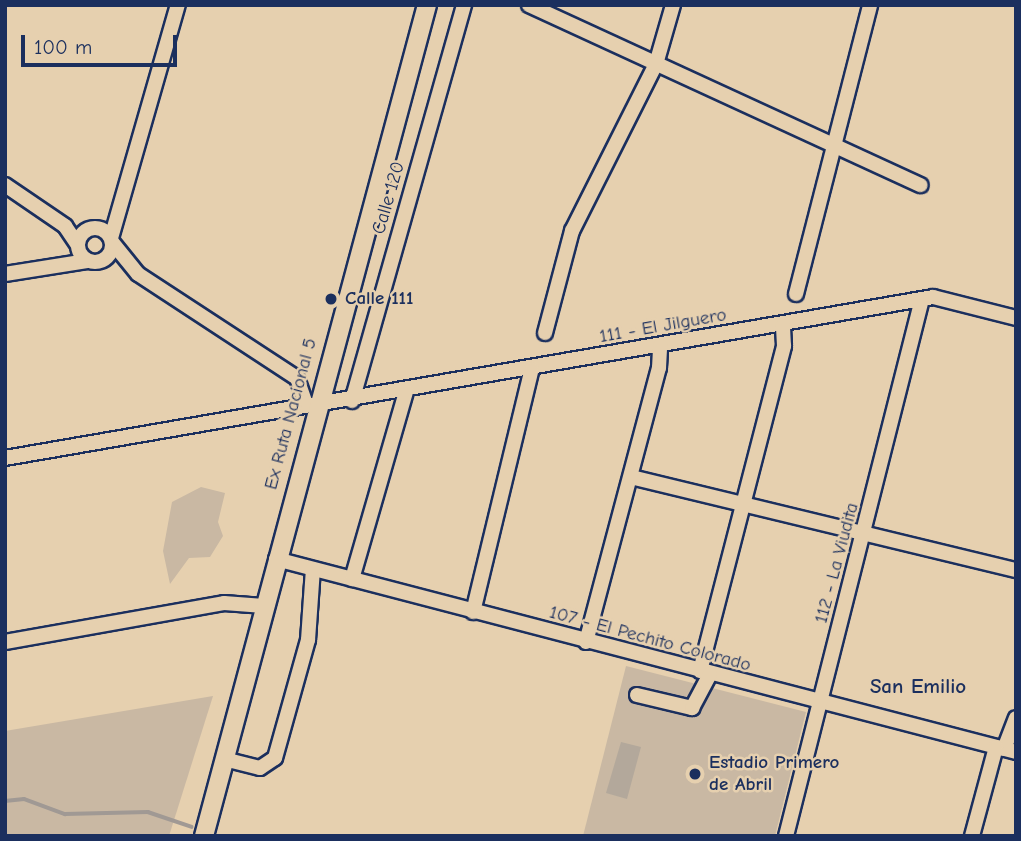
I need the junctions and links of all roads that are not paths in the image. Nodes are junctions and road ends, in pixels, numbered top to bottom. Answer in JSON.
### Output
{"nodes":[{"id":1,"x":178,"y":5,"type":"edge"},
{"id":2,"x":427,"y":5,"type":"edge"},
{"id":3,"x":464,"y":5,"type":"edge"},
{"id":4,"x":529,"y":5,"type":"edge"},
{"id":5,"x":673,"y":5,"type":"edge"},
{"id":6,"x":870,"y":5,"type":"edge"},
{"id":7,"x":656,"y":64,"type":"junction"},
{"id":8,"x":836,"y":146,"type":"junction"},
{"id":9,"x":5,"y":185,"type":"edge"},
{"id":10,"x":921,"y":185,"type":"dead end"},
{"id":11,"x":65,"y":226,"type":"junction"},
{"id":12,"x":105,"y":232,"type":"junction"},
{"id":13,"x":82,"y":256,"type":"junction"},
{"id":14,"x":5,"y":274,"type":"edge"},
{"id":15,"x":138,"y":274,"type":"junction"},
{"id":16,"x":796,"y":294,"type":"dead end"},
{"id":17,"x":922,"y":299,"type":"junction"},
{"id":18,"x":1016,"y":318,"type":"edge"},
{"id":19,"x":783,"y":325,"type":"junction"},
{"id":20,"x":545,"y":333,"type":"dead end"},
{"id":21,"x":660,"y":346,"type":"junction"},
{"id":22,"x":532,"y":369,"type":"junction"},
{"id":23,"x":406,"y":392,"type":"junction"},
{"id":24,"x":310,"y":401,"type":"junction"},
{"id":25,"x":352,"y":401,"type":"junction"},
{"id":26,"x":5,"y":458,"type":"edge"},
{"id":27,"x":631,"y":477,"type":"junction"},
{"id":28,"x":744,"y":503,"type":"junction"},
{"id":29,"x":865,"y":533,"type":"junction"},
{"id":30,"x":276,"y":559,"type":"junction"},
{"id":31,"x":313,"y":569,"type":"junction"},
{"id":32,"x":1016,"y":570,"type":"edge"},
{"id":33,"x":352,"y":579,"type":"junction"},
{"id":34,"x":264,"y":606,"type":"junction"},
{"id":35,"x":473,"y":612,"type":"junction"},
{"id":36,"x":5,"y":642,"type":"edge"},
{"id":37,"x":586,"y":642,"type":"junction"},
{"id":38,"x":705,"y":673,"type":"junction"},
{"id":39,"x":637,"y":695,"type":"dead end"},
{"id":40,"x":818,"y":704,"type":"junction"},
{"id":41,"x":1016,"y":718,"type":"edge"},
{"id":42,"x":1005,"y":749,"type":"edge"},
{"id":43,"x":224,"y":759,"type":"junction"},
{"id":44,"x":204,"y":836,"type":"edge"},
{"id":45,"x":786,"y":836,"type":"edge"},
{"id":46,"x":972,"y":836,"type":"edge"}],
"edges":[{"from":1,"to":12,"type":"street"},
{"from":2,"to":24,"type":"main road","name":"Ex Ruta Nacional 5"},
{"from":3,"to":25,"type":"street","name":"Calle 120"},
{"from":4,"to":7,"type":"street"},
{"from":5,"to":7,"type":"street"},
{"from":6,"to":8,"type":"street"},
{"from":7,"to":8,"type":"street"},
{"from":7,"to":20,"type":"street"},
{"from":8,"to":10,"type":"street"},
{"from":8,"to":16,"type":"street"},
{"from":9,"to":11,"type":"street"},
{"from":11,"to":12,"type":"street"},
{"from":11,"to":13,"type":"street"},
{"from":12,"to":13,"type":"street"},
{"from":12,"to":13,"type":"street"},
{"from":12,"to":15,"type":"street"},
{"from":13,"to":14,"type":"street"},
{"from":13,"to":15,"type":"street"},
{"from":15,"to":24,"type":"street"},
{"from":17,"to":18,"type":"street","name":"111 - El Jilguero"},
{"from":17,"to":19,"type":"street","name":"111 - El Jilguero"},
{"from":17,"to":29,"type":"street","name":"112 - La Viudita"},
{"from":19,"to":21,"type":"street","name":"111 - El Jilguero"},
{"from":19,"to":28,"type":"street"},
{"from":21,"to":22,"type":"street","name":"111 - El Jilguero"},
{"from":21,"to":27,"type":"street"},
{"from":22,"to":23,"type":"street","name":"111 - El Jilguero"},
{"from":22,"to":35,"type":"street"},
{"from":23,"to":25,"type":"street","name":"111 - El Jilguero"},
{"from":23,"to":33,"type":"street"},
{"from":24,"to":25,"type":"street","name":"111 - El Jilguero"},
{"from":24,"to":26,"type":"street","name":"111 - El Jilguero"},
{"from":24,"to":30,"type":"main road","name":"Ex Ruta Nacional 5"},
{"from":27,"to":28,"type":"street"},
{"from":27,"to":37,"type":"street"},
{"from":28,"to":29,"type":"street"},
{"from":28,"to":38,"type":"street"},
{"from":29,"to":32,"type":"street"},
{"from":29,"to":40,"type":"street","name":"112 - La Viudita"},
{"from":30,"to":31,"type":"street","name":"107 - El Pechito Colorado"},
{"from":30,"to":34,"type":"main road","name":"Ex Ruta Nacional 5"},
{"from":31,"to":33,"type":"street","name":"107 - El Pechito Colorado"},
{"from":31,"to":43,"type":"street"},
{"from":33,"to":35,"type":"street","name":"107 - El Pechito Colorado"},
{"from":34,"to":36,"type":"street"},
{"from":34,"to":43,"type":"main road","name":"Ex Ruta Nacional 5"},
{"from":35,"to":37,"type":"street","name":"107 - El Pechito Colorado"},
{"from":37,"to":38,"type":"street","name":"107 - El Pechito Colorado"},
{"from":38,"to":39,"type":"street"},
{"from":38,"to":40,"type":"street","name":"107 - El Pechito Colorado"},
{"from":40,"to":42,"type":"street","name":"107 - El Pechito Colorado"},
{"from":40,"to":45,"type":"street","name":"112 - La Viudita"},
{"from":41,"to":42,"type":"street"},
{"from":42,"to":46,"type":"street"},
{"from":43,"to":44,"type":"main road","name":"Ex Ruta Nacional 5"}]}
